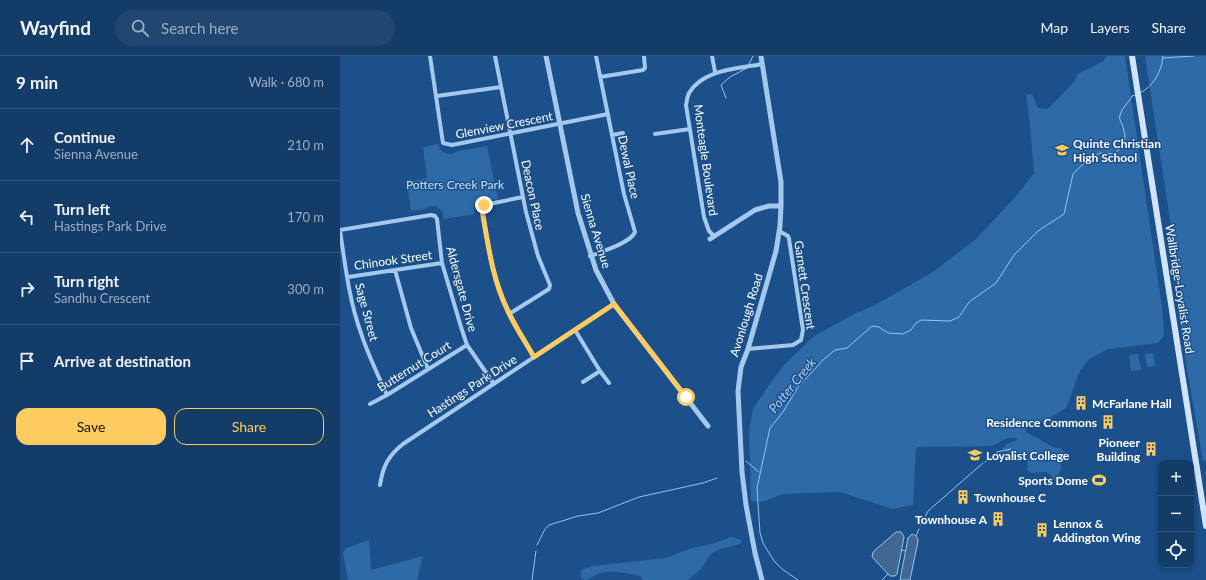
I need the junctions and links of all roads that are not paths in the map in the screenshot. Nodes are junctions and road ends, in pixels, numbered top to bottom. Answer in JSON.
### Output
{"nodes":[{"id":1,"x":430,"y":56,"type":"edge"},
{"id":2,"x":495,"y":56,"type":"edge"},
{"id":3,"x":546,"y":56,"type":"edge"},
{"id":4,"x":596,"y":56,"type":"edge"},
{"id":5,"x":644,"y":56,"type":"edge"},
{"id":6,"x":712,"y":56,"type":"edge"},
{"id":7,"x":761,"y":56,"type":"edge"},
{"id":8,"x":1132,"y":56,"type":"edge"},
{"id":9,"x":762,"y":64,"type":"junction"},
{"id":10,"x":715,"y":72,"type":"junction"},
{"id":11,"x":600,"y":78,"type":"junction"},
{"id":12,"x":501,"y":87,"type":"junction"},
{"id":13,"x":437,"y":96,"type":"junction"},
{"id":14,"x":608,"y":114,"type":"junction"},
{"id":15,"x":559,"y":124,"type":"junction"},
{"id":16,"x":690,"y":129,"type":"junction"},
{"id":17,"x":623,"y":133,"type":"dead end"},
{"id":18,"x":510,"y":134,"type":"junction"},
{"id":19,"x":655,"y":134,"type":"dead end"},
{"id":20,"x":612,"y":135,"type":"junction"},
{"id":21,"x":523,"y":197,"type":"junction"},
{"id":22,"x":781,"y":206,"type":"junction"},
{"id":23,"x":340,"y":230,"type":"edge"},
{"id":24,"x":779,"y":231,"type":"junction"},
{"id":25,"x":712,"y":238,"type":"joint"},
{"id":26,"x":590,"y":256,"type":"junction"},
{"id":27,"x":442,"y":263,"type":"junction"},
{"id":28,"x":395,"y":270,"type":"junction"},
{"id":29,"x":348,"y":277,"type":"junction"},
{"id":30,"x":614,"y":304,"type":"junction"},
{"id":31,"x":509,"y":314,"type":"junction"},
{"id":32,"x":575,"y":330,"type":"junction"},
{"id":33,"x":468,"y":344,"type":"junction"},
{"id":34,"x":748,"y":349,"type":"junction"},
{"id":35,"x":534,"y":357,"type":"junction"},
{"id":36,"x":428,"y":369,"type":"junction"},
{"id":37,"x":600,"y":371,"type":"junction"},
{"id":38,"x":583,"y":382,"type":"dead end"},
{"id":39,"x":609,"y":382,"type":"dead end"},
{"id":40,"x":494,"y":384,"type":"junction"},
{"id":41,"x":388,"y":395,"type":"junction"},
{"id":42,"x":370,"y":404,"type":"dead end"},
{"id":43,"x":708,"y":426,"type":"dead end"},
{"id":44,"x":380,"y":485,"type":"dead end"},
{"id":45,"x":1206,"y":526,"type":"edge"},
{"id":46,"x":762,"y":580,"type":"edge"}],
"edges":[{"from":1,"to":13,"type":"street","name":"Glenview Crescent"},
{"from":2,"to":12,"type":"street","name":"Deacon Place"},
{"from":3,"to":15,"type":"street","name":"Sienna Avenue"},
{"from":4,"to":11,"type":"street","name":"Dewal Place"},
{"from":5,"to":11,"type":"street"},
{"from":6,"to":10,"type":"street"},
{"from":7,"to":9,"type":"street","name":"Avonlough Road"},
{"from":8,"to":45,"type":"main road","name":"Wallbridge-Loyalist Road"},
{"from":9,"to":10,"type":"street","name":"Monteagle Boulevard"},
{"from":9,"to":22,"type":"street","name":"Avonlough Road"},
{"from":10,"to":16,"type":"street","name":"Monteagle Boulevard"},
{"from":11,"to":14,"type":"street","name":"Dewal Place"},
{"from":12,"to":13,"type":"street"},
{"from":12,"to":18,"type":"street","name":"Deacon Place"},
{"from":13,"to":18,"type":"street","name":"Glenview Crescent"},
{"from":14,"to":15,"type":"street","name":"Glenview Crescent"},
{"from":14,"to":20,"type":"street","name":"Dewal Place"},
{"from":15,"to":18,"type":"street","name":"Glenview Crescent"},
{"from":15,"to":26,"type":"street","name":"Sienna Avenue"},
{"from":16,"to":19,"type":"street"},
{"from":16,"to":25,"type":"street","name":"Monteagle Boulevard"},
{"from":17,"to":20,"type":"street"},
{"from":18,"to":21,"type":"street","name":"Deacon Place"},
{"from":20,"to":26,"type":"street","name":"Dewal Place"},
{"from":21,"to":31,"type":"street","name":"Deacon Place"},
{"from":21,"to":31,"type":"street"},
{"from":22,"to":24,"type":"street","name":"Avonlough Road"},
{"from":22,"to":25,"type":"street"},
{"from":23,"to":27,"type":"street","name":"Aldersgate Drive"},
{"from":23,"to":29,"type":"street","name":"Sage Street"},
{"from":24,"to":34,"type":"street","name":"Avonlough Road"},
{"from":24,"to":34,"type":"street","name":"Garnett Crescent"},
{"from":26,"to":30,"type":"street","name":"Sienna Avenue"},
{"from":27,"to":28,"type":"street","name":"Chinook Street"},
{"from":27,"to":33,"type":"street","name":"Aldersgate Drive"},
{"from":28,"to":29,"type":"street","name":"Chinook Street"},
{"from":28,"to":36,"type":"street"},
{"from":29,"to":41,"type":"street","name":"Sage Street"},
{"from":30,"to":32,"type":"street","name":"Hastings Park Drive"},
{"from":30,"to":43,"type":"street","name":"Sienna Avenue"},
{"from":31,"to":35,"type":"street"},
{"from":32,"to":35,"type":"street","name":"Hastings Park Drive"},
{"from":32,"to":37,"type":"street"},
{"from":33,"to":36,"type":"street","name":"Butternut Court"},
{"from":33,"to":40,"type":"street","name":"Aldersgate Drive"},
{"from":34,"to":46,"type":"street","name":"Avonlough Road"},
{"from":35,"to":40,"type":"street","name":"Hastings Park Drive"},
{"from":36,"to":41,"type":"street","name":"Butternut Court"},
{"from":37,"to":38,"type":"street"},
{"from":37,"to":39,"type":"street"},
{"from":40,"to":44,"type":"street","name":"Hastings Park Drive"},
{"from":41,"to":42,"type":"street","name":"Butternut Court"}]}
